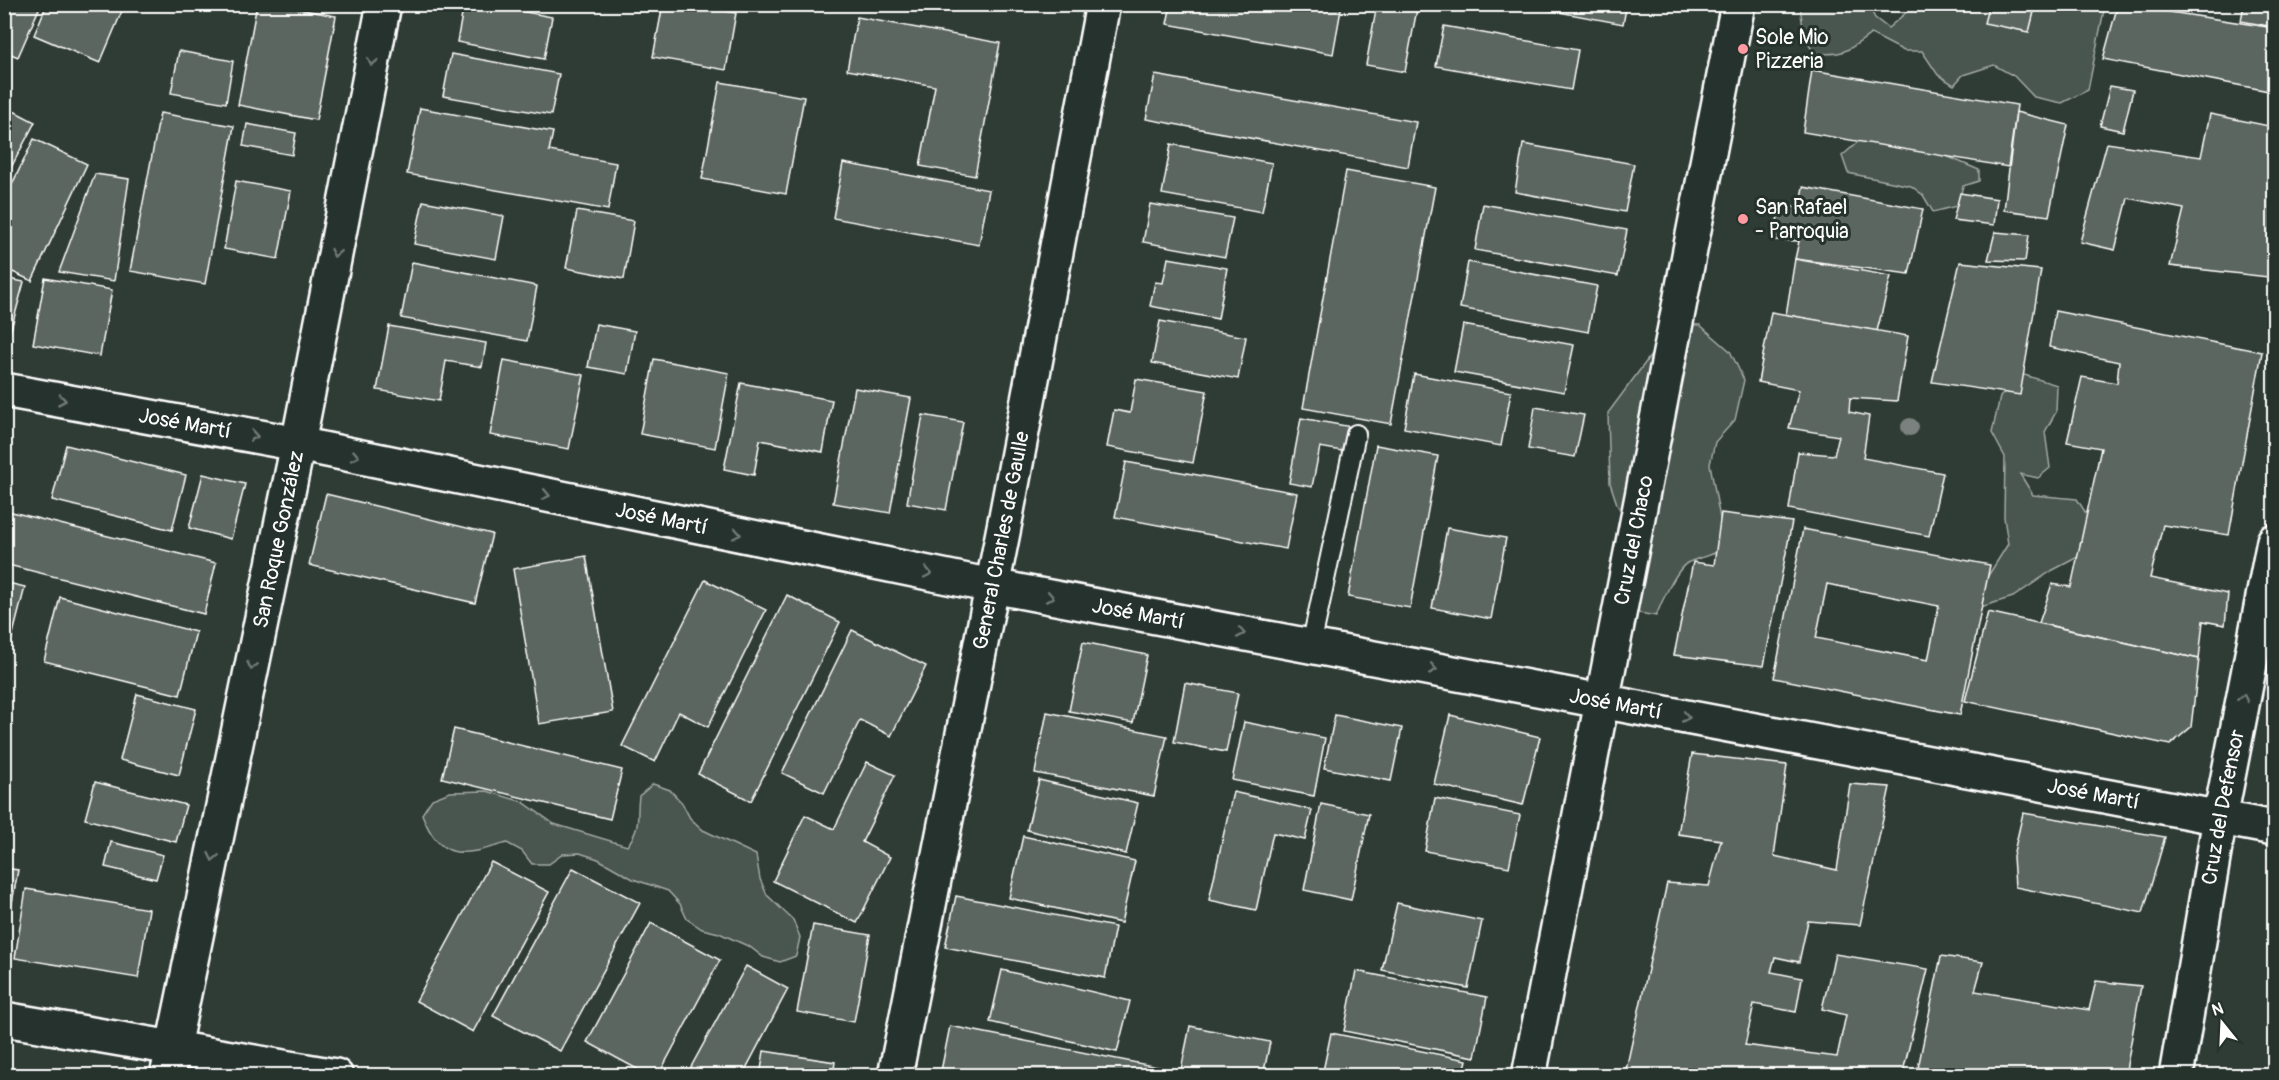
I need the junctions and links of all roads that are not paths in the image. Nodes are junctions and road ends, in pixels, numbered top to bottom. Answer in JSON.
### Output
{"nodes":[{"id":1,"x":384,"y":4,"type":"edge"},
{"id":2,"x":1103,"y":4,"type":"edge"},
{"id":3,"x":1738,"y":4,"type":"edge"},
{"id":4,"x":4,"y":390,"type":"edge"},
{"id":5,"x":1356,"y":434,"type":"dead end"},
{"id":6,"x":298,"y":444,"type":"junction"},
{"id":7,"x":2274,"y":541,"type":"edge"},
{"id":8,"x":992,"y":586,"type":"junction"},
{"id":9,"x":1311,"y":646,"type":"junction"},
{"id":10,"x":1602,"y":701,"type":"junction"},
{"id":11,"x":2220,"y":818,"type":"junction"},
{"id":12,"x":2274,"y":828,"type":"edge"},
{"id":13,"x":4,"y":1019,"type":"edge"},
{"id":14,"x":170,"y":1062,"type":"edge"},
{"id":15,"x":336,"y":1076,"type":"edge"},
{"id":16,"x":895,"y":1076,"type":"edge"},
{"id":17,"x":1529,"y":1076,"type":"edge"},
{"id":18,"x":2176,"y":1076,"type":"edge"}],
"edges":[{"from":1,"to":6,"type":"street","name":"San Roque González","one_way":true},
{"from":2,"to":8,"type":"street","name":"General Charles de Gaulle"},
{"from":3,"to":10,"type":"street","name":"Cruz del Chaco"},
{"from":4,"to":6,"type":"street","name":"José Martí","one_way":true},
{"from":5,"to":9,"type":"lane"},
{"from":6,"to":8,"type":"street","name":"José Martí","one_way":true},
{"from":6,"to":14,"type":"street","name":"San Roque González","one_way":true},
{"from":11,"to":7,"type":"street","name":"Cruz del Defensor","one_way":true},
{"from":8,"to":9,"type":"street","name":"José Martí","one_way":true},
{"from":8,"to":16,"type":"street","name":"General Charles de Gaulle"},
{"from":9,"to":10,"type":"street","name":"José Martí","one_way":true},
{"from":10,"to":11,"type":"street","name":"José Martí","one_way":true},
{"from":10,"to":17,"type":"street","name":"Cruz del Chaco"},
{"from":11,"to":12,"type":"street","name":"José Martí"},
{"from":11,"to":18,"type":"street","name":"Cruz del Defensor"},
{"from":13,"to":14,"type":"street"},
{"from":14,"to":15,"type":"street"}]}
